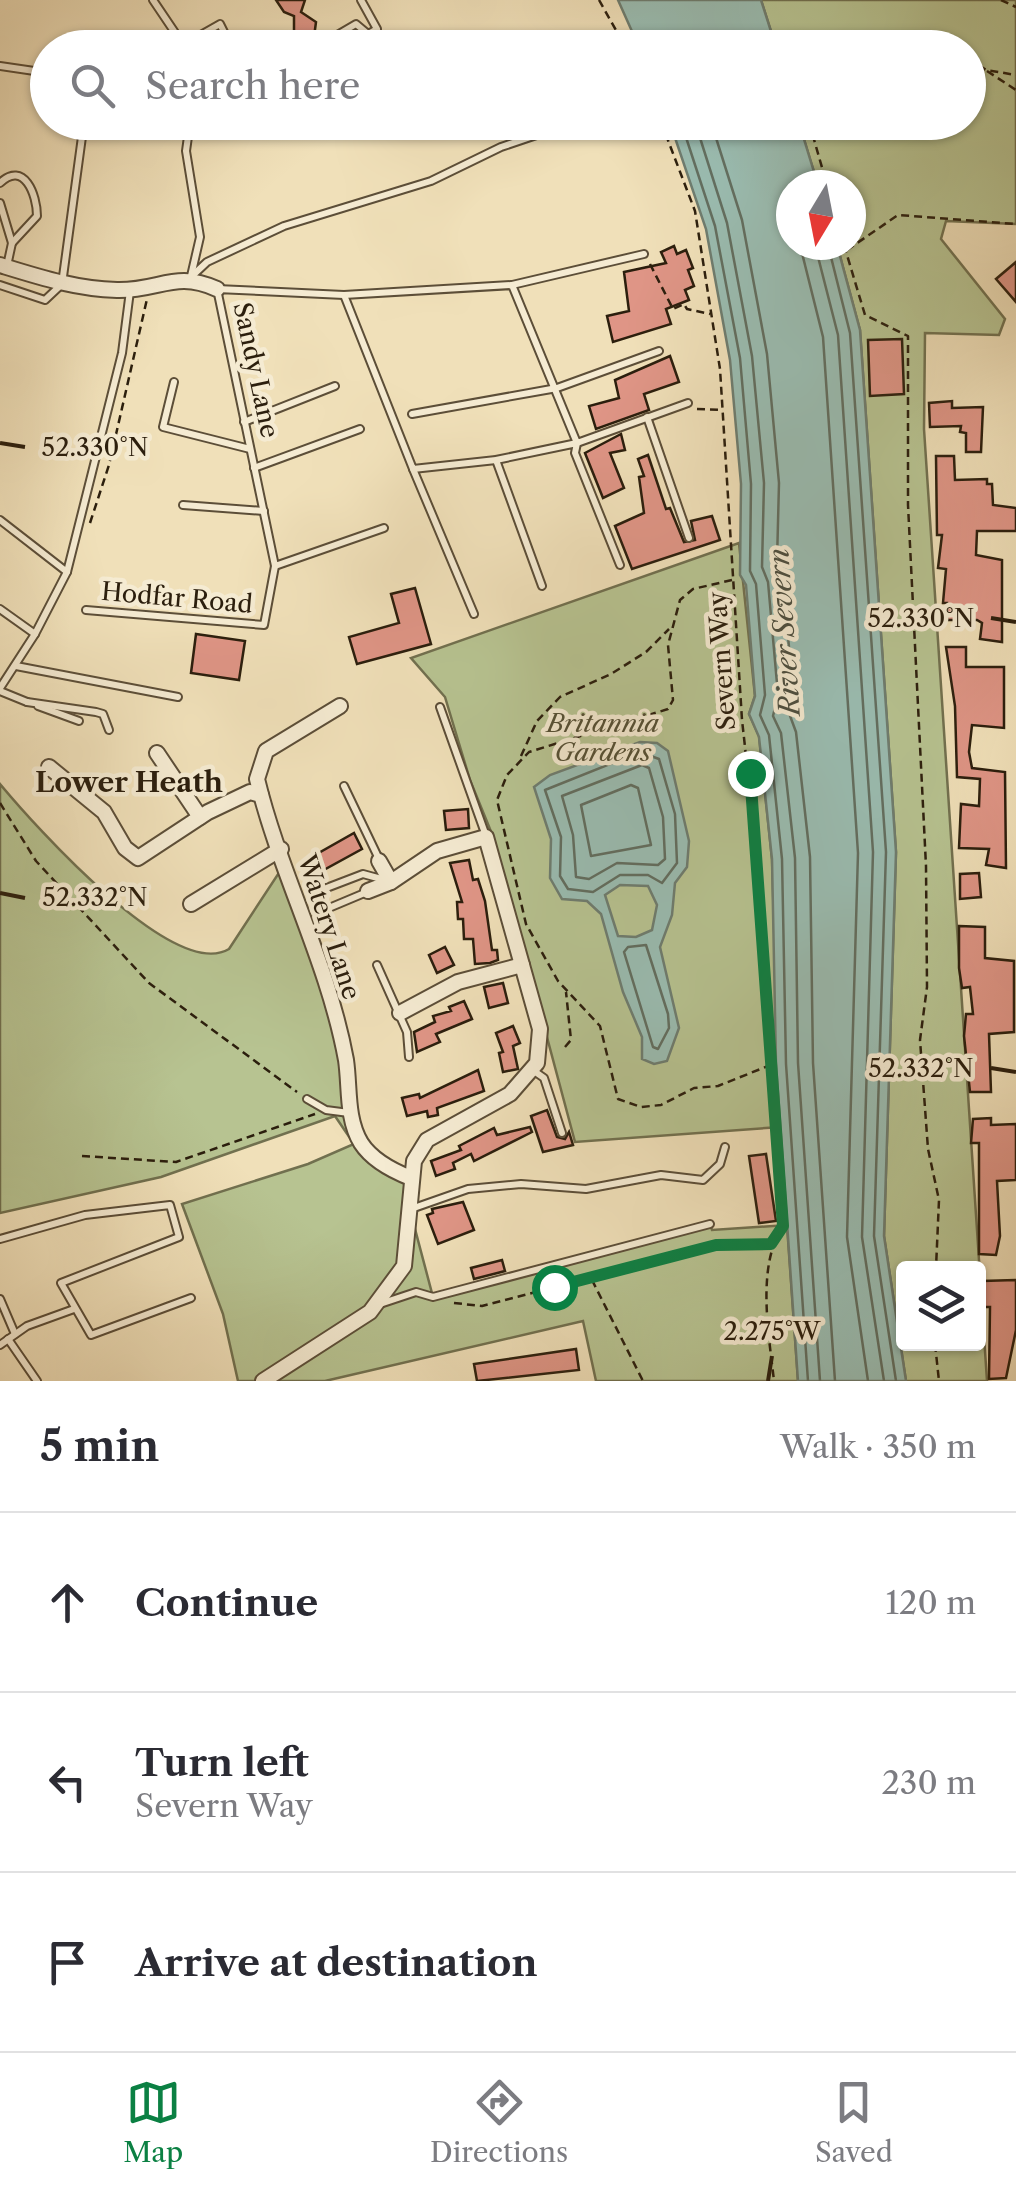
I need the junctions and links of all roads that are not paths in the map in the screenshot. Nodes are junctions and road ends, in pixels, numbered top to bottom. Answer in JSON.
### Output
{"nodes":[{"id":1,"x":153,"y":0,"type":"edge"},
{"id":2,"x":362,"y":0,"type":"edge"},
{"id":3,"x":173,"y":30,"type":"edge"},
{"id":4,"x":375,"y":30,"type":"edge"},
{"id":5,"x":0,"y":66,"type":"edge"},
{"id":6,"x":30,"y":70,"type":"edge"},
{"id":7,"x":82,"y":140,"type":"edge"},
{"id":8,"x":188,"y":140,"type":"edge"},
{"id":9,"x":522,"y":140,"type":"edge"},
{"id":10,"x":0,"y":183,"type":"edge"},
{"id":11,"x":0,"y":203,"type":"edge"},
{"id":12,"x":12,"y":242,"type":"junction"},
{"id":13,"x":644,"y":254,"type":"road end"},
{"id":14,"x":3,"y":266,"type":"edge"},
{"id":15,"x":191,"y":277,"type":"junction"},
{"id":16,"x":62,"y":284,"type":"junction"},
{"id":17,"x":0,"y":285,"type":"edge"},
{"id":18,"x":512,"y":286,"type":"junction"},
{"id":19,"x":130,"y":290,"type":"junction"},
{"id":20,"x":217,"y":290,"type":"junction"},
{"id":21,"x":344,"y":295,"type":"junction"},
{"id":22,"x":659,"y":352,"type":"dead end"},
{"id":23,"x":174,"y":382,"type":"dead end"},
{"id":24,"x":335,"y":386,"type":"dead end"},
{"id":25,"x":557,"y":388,"type":"junction"},
{"id":26,"x":688,"y":403,"type":"road end"},
{"id":27,"x":412,"y":414,"type":"dead end"},
{"id":28,"x":647,"y":418,"type":"junction"},
{"id":29,"x":244,"y":422,"type":"junction"},
{"id":30,"x":360,"y":429,"type":"dead end"},
{"id":31,"x":577,"y":443,"type":"junction"},
{"id":32,"x":250,"y":449,"type":"junction"},
{"id":33,"x":496,"y":460,"type":"junction"},
{"id":34,"x":254,"y":468,"type":"junction"},
{"id":35,"x":413,"y":469,"type":"junction"},
{"id":36,"x":183,"y":506,"type":"dead end"},
{"id":37,"x":264,"y":511,"type":"junction"},
{"id":38,"x":0,"y":520,"type":"edge"},
{"id":39,"x":384,"y":528,"type":"dead end"},
{"id":40,"x":689,"y":538,"type":"dead end"},
{"id":41,"x":620,"y":565,"type":"dead end"},
{"id":42,"x":275,"y":566,"type":"junction"},
{"id":43,"x":67,"y":572,"type":"junction"},
{"id":44,"x":542,"y":586,"type":"dead end"},
{"id":45,"x":0,"y":610,"type":"edge"},
{"id":46,"x":86,"y":610,"type":"dead end"},
{"id":47,"x":474,"y":614,"type":"dead end"},
{"id":48,"x":35,"y":634,"type":"junction"},
{"id":49,"x":16,"y":666,"type":"junction"},
{"id":50,"x":0,"y":690,"type":"edge"},
{"id":51,"x":178,"y":697,"type":"dead end"},
{"id":52,"x":26,"y":702,"type":"junction"},
{"id":53,"x":340,"y":706,"type":"dead end"},
{"id":54,"x":440,"y":708,"type":"dead end"},
{"id":55,"x":79,"y":722,"type":"dead end"},
{"id":56,"x":109,"y":730,"type":"dead end"},
{"id":57,"x":157,"y":753,"type":"dead end"},
{"id":58,"x":49,"y":767,"type":"dead end"},
{"id":59,"x":344,"y":786,"type":"dead end"},
{"id":60,"x":262,"y":796,"type":"junction"},
{"id":61,"x":200,"y":817,"type":"junction"},
{"id":62,"x":486,"y":837,"type":"junction"},
{"id":63,"x":281,"y":849,"type":"junction"},
{"id":64,"x":379,"y":860,"type":"joint"},
{"id":65,"x":391,"y":882,"type":"junction"},
{"id":66,"x":368,"y":891,"type":"joint"},
{"id":67,"x":316,"y":892,"type":"dead end"},
{"id":68,"x":191,"y":904,"type":"dead end"},
{"id":69,"x":318,"y":913,"type":"dead end"},
{"id":70,"x":377,"y":965,"type":"dead end"},
{"id":71,"x":522,"y":966,"type":"junction"},
{"id":72,"x":400,"y":1013,"type":"junction"},
{"id":73,"x":409,"y":1056,"type":"dead end"},
{"id":74,"x":532,"y":1070,"type":"junction"},
{"id":75,"x":307,"y":1099,"type":"road end"},
{"id":76,"x":350,"y":1114,"type":"junction"},
{"id":77,"x":562,"y":1133,"type":"dead end"},
{"id":78,"x":725,"y":1147,"type":"dead end"},
{"id":79,"x":411,"y":1178,"type":"junction"},
{"id":80,"x":410,"y":1210,"type":"junction"},
{"id":81,"x":710,"y":1224,"type":"dead end"},
{"id":82,"x":0,"y":1239,"type":"edge"},
{"id":83,"x":191,"y":1298,"type":"dead end"},
{"id":84,"x":0,"y":1299,"type":"edge"},
{"id":85,"x":74,"y":1309,"type":"junction"},
{"id":86,"x":370,"y":1312,"type":"junction"},
{"id":87,"x":11,"y":1337,"type":"junction"},
{"id":88,"x":0,"y":1345,"type":"edge"},
{"id":89,"x":36,"y":1381,"type":"edge"},
{"id":90,"x":262,"y":1381,"type":"edge"}],
"edges":[{"from":1,"to":3,"type":"lane"},
{"from":2,"to":4,"type":"lane"},
{"from":5,"to":6,"type":"lane"},
{"from":7,"to":16,"type":"lane"},
{"from":8,"to":15,"type":"lane"},
{"from":9,"to":15,"type":"lane"},
{"from":10,"to":12,"type":"lane"},
{"from":11,"to":12,"type":"lane"},
{"from":12,"to":14,"type":"lane"},
{"from":13,"to":18,"type":"lane"},
{"from":14,"to":16,"type":"street"},
{"from":15,"to":19,"type":"street"},
{"from":15,"to":20,"type":"street","name":"Sandy Lane"},
{"from":16,"to":17,"type":"lane"},
{"from":16,"to":19,"type":"street"},
{"from":18,"to":21,"type":"lane"},
{"from":18,"to":25,"type":"lane"},
{"from":19,"to":43,"type":"lane"},
{"from":20,"to":21,"type":"lane"},
{"from":20,"to":29,"type":"lane","name":"Sandy Lane"},
{"from":21,"to":35,"type":"lane"},
{"from":22,"to":25,"type":"lane"},
{"from":23,"to":32,"type":"lane"},
{"from":24,"to":29,"type":"lane"},
{"from":25,"to":27,"type":"lane"},
{"from":25,"to":31,"type":"lane"},
{"from":26,"to":28,"type":"lane"},
{"from":28,"to":31,"type":"lane"},
{"from":28,"to":40,"type":"lane"},
{"from":29,"to":32,"type":"lane","name":"Sandy Lane"},
{"from":30,"to":34,"type":"lane"},
{"from":31,"to":33,"type":"lane"},
{"from":31,"to":41,"type":"lane"},
{"from":32,"to":34,"type":"lane","name":"Sandy Lane"},
{"from":33,"to":35,"type":"lane"},
{"from":33,"to":44,"type":"lane"},
{"from":34,"to":37,"type":"lane","name":"Sandy Lane"},
{"from":35,"to":47,"type":"lane"},
{"from":36,"to":37,"type":"lane"},
{"from":37,"to":42,"type":"lane","name":"Sandy Lane"},
{"from":38,"to":43,"type":"lane"},
{"from":39,"to":42,"type":"lane"},
{"from":42,"to":46,"type":"lane","name":"Hodfar Road"},
{"from":43,"to":48,"type":"lane"},
{"from":45,"to":48,"type":"lane"},
{"from":48,"to":49,"type":"lane"},
{"from":49,"to":50,"type":"lane"},
{"from":49,"to":51,"type":"lane"},
{"from":50,"to":52,"type":"lane"},
{"from":52,"to":55,"type":"lane"},
{"from":52,"to":56,"type":"lane"},
{"from":53,"to":60,"type":"street","name":"Watery Lane"},
{"from":54,"to":62,"type":"lane"},
{"from":57,"to":61,"type":"street"},
{"from":58,"to":61,"type":"street"},
{"from":59,"to":64,"type":"lane"},
{"from":60,"to":61,"type":"street"},
{"from":60,"to":63,"type":"street","name":"Watery Lane"},
{"from":62,"to":65,"type":"street"},
{"from":62,"to":71,"type":"street"},
{"from":63,"to":68,"type":"street"},
{"from":63,"to":76,"type":"street","name":"Watery Lane"},
{"from":64,"to":65,"type":"street"},
{"from":65,"to":66,"type":"street"},
{"from":65,"to":67,"type":"lane"},
{"from":66,"to":69,"type":"lane"},
{"from":70,"to":72,"type":"lane"},
{"from":71,"to":72,"type":"street"},
{"from":71,"to":74,"type":"street"},
{"from":72,"to":73,"type":"lane"},
{"from":74,"to":77,"type":"lane"},
{"from":74,"to":79,"type":"street"},
{"from":75,"to":76,"type":"lane"},
{"from":76,"to":79,"type":"street","name":"Watery Lane"},
{"from":78,"to":80,"type":"lane"},
{"from":79,"to":80,"type":"street"},
{"from":80,"to":86,"type":"street"},
{"from":81,"to":86,"type":"lane"},
{"from":82,"to":85,"type":"lane"},
{"from":83,"to":85,"type":"lane"},
{"from":84,"to":87,"type":"lane"},
{"from":85,"to":87,"type":"lane"},
{"from":86,"to":90,"type":"street"},
{"from":87,"to":88,"type":"lane"},
{"from":87,"to":89,"type":"lane"}]}
